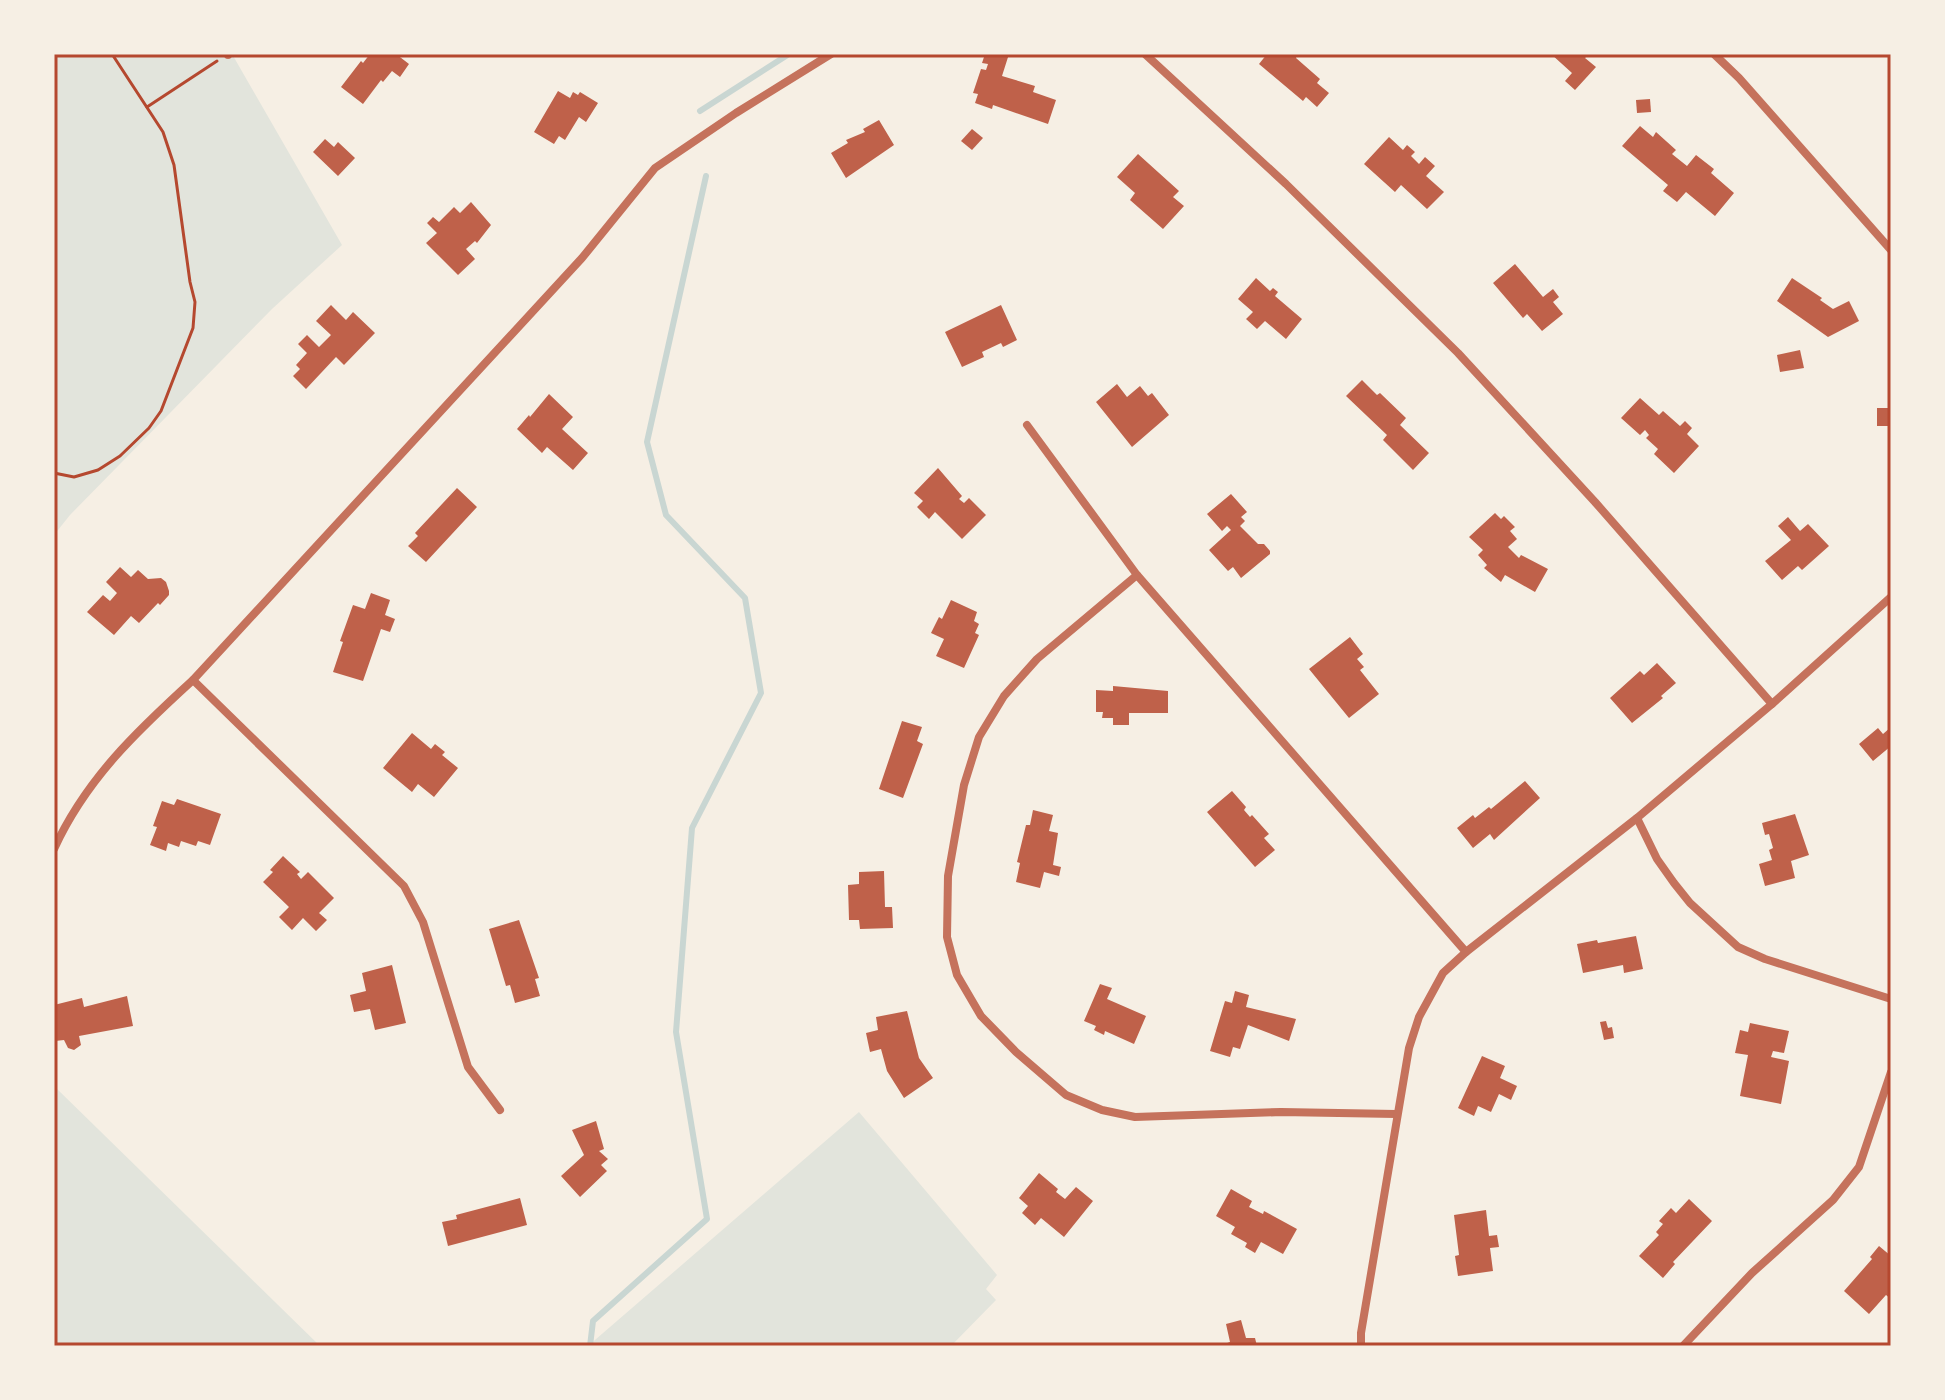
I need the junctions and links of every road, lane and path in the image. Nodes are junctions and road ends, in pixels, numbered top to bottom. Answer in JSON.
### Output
{"nodes":[{"id":1,"x":112,"y":54,"type":"edge"},
{"id":2,"x":228,"y":54,"type":"edge"},
{"id":3,"x":831,"y":54,"type":"edge"},
{"id":4,"x":1145,"y":54,"type":"edge"},
{"id":5,"x":1714,"y":54,"type":"edge"},
{"id":6,"x":147,"y":107,"type":"junction"},
{"id":7,"x":1891,"y":250,"type":"edge"},
{"id":8,"x":1027,"y":425,"type":"dead end"},
{"id":9,"x":54,"y":473,"type":"edge"},
{"id":10,"x":1137,"y":575,"type":"junction"},
{"id":11,"x":1891,"y":597,"type":"edge"},
{"id":12,"x":193,"y":680,"type":"junction"},
{"id":13,"x":1772,"y":704,"type":"junction"},
{"id":14,"x":1637,"y":818,"type":"junction"},
{"id":15,"x":54,"y":849,"type":"edge"},
{"id":16,"x":1466,"y":952,"type":"junction"},
{"id":17,"x":1891,"y":999,"type":"edge"},
{"id":18,"x":1891,"y":1072,"type":"edge"},
{"id":19,"x":500,"y":1110,"type":"dead end"},
{"id":20,"x":1396,"y":1114,"type":"junction"},
{"id":21,"x":1361,"y":1346,"type":"edge"},
{"id":22,"x":1683,"y":1346,"type":"edge"}],
"edges":[{"from":1,"to":6,"type":"path"},
{"from":2,"to":6,"type":"path"},
{"from":3,"to":12,"type":"street"},
{"from":4,"to":13,"type":"street"},
{"from":5,"to":7,"type":"street"},
{"from":6,"to":9,"type":"path"},
{"from":8,"to":10,"type":"street"},
{"from":10,"to":16,"type":"street"},
{"from":10,"to":20,"type":"street"},
{"from":11,"to":13,"type":"street"},
{"from":12,"to":15,"type":"street"},
{"from":12,"to":19,"type":"street"},
{"from":13,"to":14,"type":"street"},
{"from":14,"to":16,"type":"street"},
{"from":14,"to":17,"type":"street"},
{"from":16,"to":20,"type":"street"},
{"from":18,"to":22,"type":"street"},
{"from":20,"to":21,"type":"street"}]}
